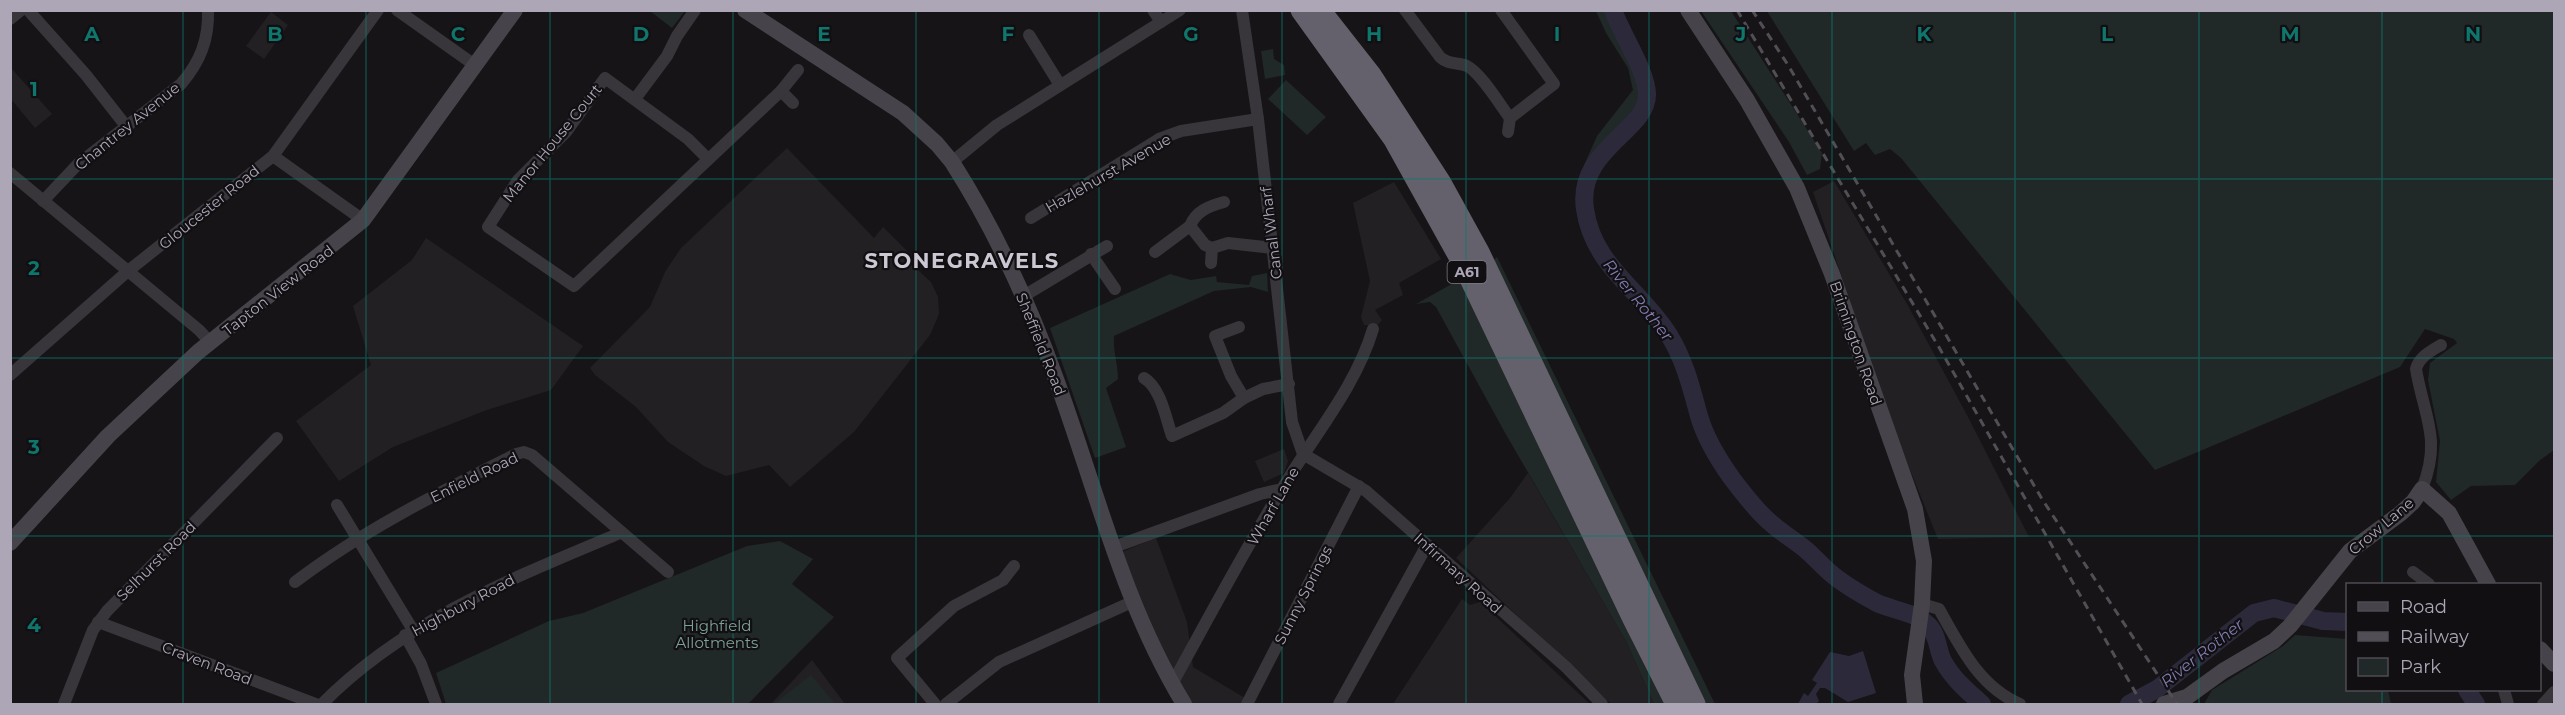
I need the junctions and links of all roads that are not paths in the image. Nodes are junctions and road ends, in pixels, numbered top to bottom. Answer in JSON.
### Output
{"nodes":[{"id":1,"x":21,"y":10,"type":"edge"},
{"id":2,"x":28,"y":10,"type":"edge"},
{"id":3,"x":208,"y":10,"type":"edge"},
{"id":4,"x":378,"y":10,"type":"edge"},
{"id":5,"x":397,"y":10,"type":"edge"},
{"id":6,"x":515,"y":10,"type":"edge"},
{"id":7,"x":695,"y":10,"type":"edge"},
{"id":8,"x":1153,"y":10,"type":"edge"},
{"id":9,"x":1180,"y":10,"type":"edge"},
{"id":10,"x":1242,"y":10,"type":"edge"},
{"id":11,"x":1301,"y":10,"type":"edge"},
{"id":12,"x":1320,"y":10,"type":"edge"},
{"id":13,"x":1405,"y":10,"type":"edge"},
{"id":14,"x":1500,"y":10,"type":"edge"},
{"id":15,"x":1688,"y":10,"type":"edge"},
{"id":16,"x":749,"y":12,"type":"edge"},
{"id":17,"x":10,"y":19,"type":"edge"},
{"id":18,"x":1161,"y":22,"type":"junction"},
{"id":19,"x":1029,"y":34,"type":"dead end"},
{"id":20,"x":476,"y":66,"type":"junction"},
{"id":21,"x":798,"y":70,"type":"dead end"},
{"id":22,"x":1060,"y":85,"type":"junction"},
{"id":23,"x":781,"y":91,"type":"junction"},
{"id":24,"x":635,"y":99,"type":"junction"},
{"id":25,"x":793,"y":103,"type":"dead end"},
{"id":26,"x":1510,"y":118,"type":"junction"},
{"id":27,"x":1258,"y":119,"type":"junction"},
{"id":28,"x":126,"y":126,"type":"junction"},
{"id":29,"x":1508,"y":132,"type":"dead end"},
{"id":30,"x":273,"y":156,"type":"junction"},
{"id":31,"x":707,"y":158,"type":"junction"},
{"id":32,"x":952,"y":162,"type":"junction"},
{"id":33,"x":10,"y":172,"type":"edge"},
{"id":34,"x":43,"y":201,"type":"junction"},
{"id":35,"x":1224,"y":202,"type":"dead end"},
{"id":36,"x":1030,"y":218,"type":"dead end"},
{"id":37,"x":363,"y":220,"type":"junction"},
{"id":38,"x":1190,"y":226,"type":"junction"},
{"id":39,"x":1107,"y":246,"type":"dead end"},
{"id":40,"x":1212,"y":248,"type":"junction"},
{"id":41,"x":1273,"y":248,"type":"junction"},
{"id":42,"x":1155,"y":252,"type":"dead end"},
{"id":43,"x":1091,"y":254,"type":"junction"},
{"id":44,"x":1211,"y":263,"type":"dead end"},
{"id":45,"x":128,"y":271,"type":"junction"},
{"id":46,"x":1115,"y":290,"type":"dead end"},
{"id":47,"x":1022,"y":297,"type":"junction"},
{"id":48,"x":1239,"y":327,"type":"dead end"},
{"id":49,"x":1373,"y":329,"type":"dead end"},
{"id":50,"x":211,"y":343,"type":"junction"},
{"id":51,"x":2441,"y":345,"type":"dead end"},
{"id":52,"x":10,"y":375,"type":"edge"},
{"id":53,"x":1144,"y":378,"type":"dead end"},
{"id":54,"x":1289,"y":384,"type":"junction"},
{"id":55,"x":1244,"y":398,"type":"junction"},
{"id":56,"x":277,"y":438,"type":"dead end"},
{"id":57,"x":1303,"y":454,"type":"junction"},
{"id":58,"x":1359,"y":486,"type":"junction"},
{"id":59,"x":1282,"y":489,"type":"junction"},
{"id":60,"x":2422,"y":489,"type":"junction"},
{"id":61,"x":337,"y":505,"type":"dead end"},
{"id":62,"x":620,"y":532,"type":"junction"},
{"id":63,"x":359,"y":538,"type":"junction"},
{"id":64,"x":10,"y":543,"type":"edge"},
{"id":65,"x":1427,"y":545,"type":"junction"},
{"id":66,"x":1114,"y":547,"type":"junction"},
{"id":67,"x":1014,"y":566,"type":"dead end"},
{"id":68,"x":668,"y":572,"type":"dead end"},
{"id":69,"x":2413,"y":572,"type":"dead end"},
{"id":70,"x":295,"y":582,"type":"dead end"},
{"id":71,"x":2427,"y":583,"type":"edge"},
{"id":72,"x":2487,"y":583,"type":"edge"},
{"id":73,"x":1134,"y":602,"type":"junction"},
{"id":74,"x":1922,"y":604,"type":"junction"},
{"id":75,"x":98,"y":622,"type":"junction"},
{"id":76,"x":409,"y":633,"type":"junction"},
{"id":77,"x":2541,"y":650,"type":"edge"},
{"id":78,"x":2554,"y":664,"type":"edge"},
{"id":79,"x":1172,"y":684,"type":"junction"},
{"id":80,"x":2554,"y":692,"type":"edge"},
{"id":81,"x":64,"y":705,"type":"edge"},
{"id":82,"x":316,"y":705,"type":"edge"},
{"id":83,"x":322,"y":705,"type":"edge"},
{"id":84,"x":436,"y":705,"type":"edge"},
{"id":85,"x":935,"y":705,"type":"edge"},
{"id":86,"x":946,"y":705,"type":"edge"},
{"id":87,"x":1184,"y":705,"type":"edge"},
{"id":88,"x":1247,"y":705,"type":"edge"},
{"id":89,"x":1338,"y":705,"type":"edge"},
{"id":90,"x":1602,"y":705,"type":"edge"},
{"id":91,"x":1676,"y":705,"type":"edge"},
{"id":92,"x":1695,"y":705,"type":"edge"},
{"id":93,"x":1916,"y":705,"type":"edge"},
{"id":94,"x":2020,"y":705,"type":"edge"},
{"id":95,"x":2164,"y":705,"type":"edge"},
{"id":96,"x":2543,"y":705,"type":"edge"}],
"edges":[{"from":1,"to":17,"type":"street"},
{"from":2,"to":28,"type":"street"},
{"from":3,"to":28,"type":"street","name":"Chantrey Avenue"},
{"from":4,"to":30,"type":"street","name":"Gloucester Road"},
{"from":5,"to":20,"type":"street"},
{"from":6,"to":20,"type":"main road","name":"Tapton View Road"},
{"from":7,"to":24,"type":"street"},
{"from":8,"to":18,"type":"street"},
{"from":9,"to":18,"type":"street"},
{"from":10,"to":27,"type":"street","name":"Canal Wharf"},
{"from":11,"to":91,"type":"highway","number":"A61"},
{"from":12,"to":92,"type":"highway","number":"A61"},
{"from":13,"to":26,"type":"street"},
{"from":14,"to":26,"type":"street"},
{"from":15,"to":74,"type":"main road","name":"Brimington Road"},
{"from":16,"to":32,"type":"main road","name":"Sheffield Road"},
{"from":18,"to":22,"type":"street"},
{"from":19,"to":22,"type":"street"},
{"from":20,"to":37,"type":"main road","name":"Tapton View Road"},
{"from":21,"to":23,"type":"street","name":"Manor House Court"},
{"from":22,"to":32,"type":"street"},
{"from":23,"to":25,"type":"street"},
{"from":23,"to":31,"type":"street","name":"Manor House Court"},
{"from":24,"to":31,"type":"street","name":"Manor House Court"},
{"from":24,"to":31,"type":"street","name":"Manor House Court"},
{"from":26,"to":29,"type":"street"},
{"from":27,"to":36,"type":"street","name":"Hazlehurst Avenue"},
{"from":27,"to":41,"type":"street","name":"Canal Wharf"},
{"from":28,"to":34,"type":"street","name":"Chantrey Avenue"},
{"from":30,"to":37,"type":"street"},
{"from":30,"to":45,"type":"street","name":"Gloucester Road"},
{"from":32,"to":47,"type":"main road","name":"Sheffield Road"},
{"from":33,"to":34,"type":"street"},
{"from":34,"to":45,"type":"street"},
{"from":35,"to":38,"type":"street"},
{"from":37,"to":50,"type":"main road","name":"Tapton View Road"},
{"from":38,"to":40,"type":"street"},
{"from":38,"to":42,"type":"street"},
{"from":39,"to":43,"type":"street"},
{"from":40,"to":41,"type":"street"},
{"from":40,"to":44,"type":"street"},
{"from":41,"to":54,"type":"street","name":"Canal Wharf"},
{"from":43,"to":46,"type":"street"},
{"from":43,"to":47,"type":"street"},
{"from":45,"to":50,"type":"street"},
{"from":45,"to":52,"type":"street","name":"Gloucester Road"},
{"from":47,"to":66,"type":"main road","name":"Sheffield Road"},
{"from":48,"to":55,"type":"street"},
{"from":49,"to":57,"type":"street","name":"Wharf Lane"},
{"from":50,"to":64,"type":"main road","name":"Tapton View Road"},
{"from":51,"to":60,"type":"street","name":"Crow Lane"},
{"from":53,"to":55,"type":"street"},
{"from":54,"to":55,"type":"street"},
{"from":54,"to":57,"type":"street","name":"Canal Wharf"},
{"from":56,"to":75,"type":"street","name":"Selhurst Road"},
{"from":57,"to":58,"type":"street","name":"Infirmary Road"},
{"from":57,"to":59,"type":"street","name":"Wharf Lane"},
{"from":58,"to":65,"type":"street","name":"Infirmary Road"},
{"from":58,"to":88,"type":"street","name":"Sunny Springs"},
{"from":59,"to":66,"type":"street"},
{"from":59,"to":79,"type":"street","name":"Wharf Lane"},
{"from":60,"to":72,"type":"main road"},
{"from":60,"to":95,"type":"main road","name":"Crow Lane"},
{"from":61,"to":63,"type":"street"},
{"from":62,"to":63,"type":"street","name":"Enfield Road"},
{"from":62,"to":68,"type":"street","name":"Enfield Road"},
{"from":62,"to":76,"type":"street","name":"Highbury Road"},
{"from":63,"to":70,"type":"street","name":"Enfield Road"},
{"from":63,"to":76,"type":"street"},
{"from":65,"to":89,"type":"street"},
{"from":65,"to":90,"type":"street","name":"Infirmary Road"},
{"from":66,"to":73,"type":"main road","name":"Sheffield Road"},
{"from":67,"to":85,"type":"street"},
{"from":69,"to":71,"type":"street"},
{"from":73,"to":79,"type":"main road","name":"Sheffield Road"},
{"from":73,"to":86,"type":"street"},
{"from":74,"to":93,"type":"main road","name":"Brimington Road"},
{"from":74,"to":94,"type":"street"},
{"from":75,"to":81,"type":"street","name":"Selhurst Road"},
{"from":75,"to":82,"type":"street","name":"Craven Road"},
{"from":76,"to":83,"type":"street","name":"Highbury Road"},
{"from":76,"to":84,"type":"street"},
{"from":77,"to":78,"type":"main road"},
{"from":79,"to":87,"type":"main road","name":"Sheffield Road"},
{"from":80,"to":96,"type":"street"}]}
